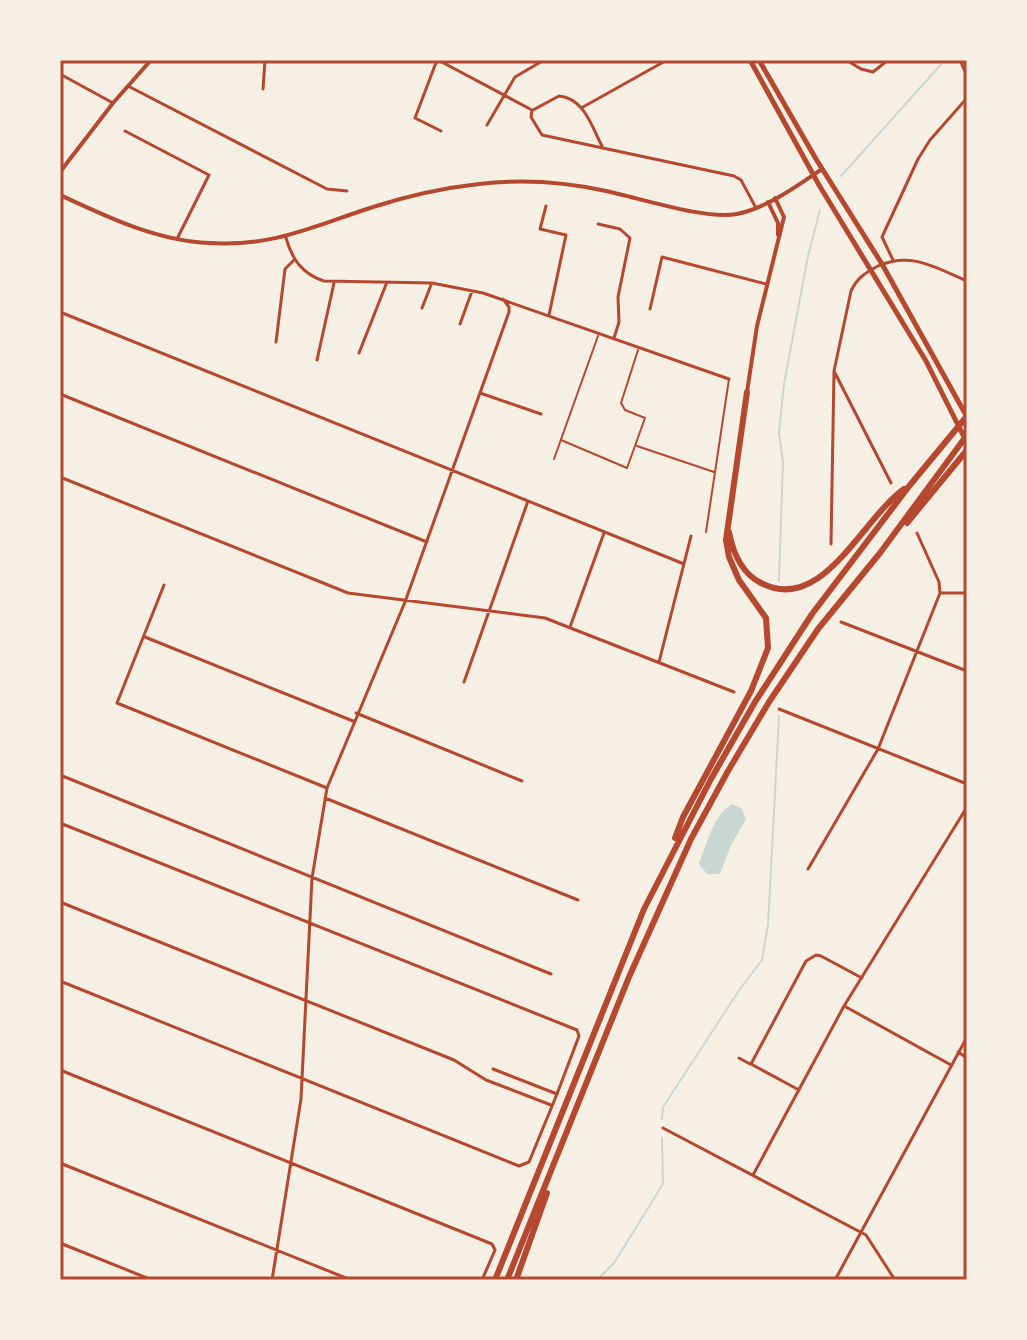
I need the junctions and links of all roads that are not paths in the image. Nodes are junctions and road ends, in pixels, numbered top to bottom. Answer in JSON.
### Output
{"nodes":[{"id":1,"x":151,"y":60,"type":"edge"},
{"id":2,"x":265,"y":60,"type":"edge"},
{"id":3,"x":437,"y":60,"type":"edge"},
{"id":4,"x":544,"y":60,"type":"edge"},
{"id":5,"x":667,"y":60,"type":"edge"},
{"id":6,"x":750,"y":60,"type":"edge"},
{"id":7,"x":759,"y":60,"type":"edge"},
{"id":8,"x":846,"y":60,"type":"edge"},
{"id":9,"x":888,"y":60,"type":"edge"},
{"id":10,"x":960,"y":60,"type":"edge"},
{"id":11,"x":60,"y":74,"type":"edge"},
{"id":12,"x":967,"y":76,"type":"edge"},
{"id":13,"x":128,"y":86,"type":"junction"},
{"id":14,"x":263,"y":89,"type":"dead end"},
{"id":15,"x":505,"y":96,"type":"junction"},
{"id":16,"x":967,"y":98,"type":"edge"},
{"id":17,"x":113,"y":103,"type":"junction"},
{"id":18,"x":582,"y":107,"type":"junction"},
{"id":19,"x":532,"y":110,"type":"junction"},
{"id":20,"x":487,"y":125,"type":"dead end"},
{"id":21,"x":125,"y":131,"type":"dead end"},
{"id":22,"x":441,"y":131,"type":"dead end"},
{"id":23,"x":602,"y":146,"type":"junction"},
{"id":24,"x":822,"y":169,"type":"junction"},
{"id":25,"x":60,"y":172,"type":"edge"},
{"id":26,"x":813,"y":175,"type":"junction"},
{"id":27,"x":347,"y":191,"type":"dead end"},
{"id":28,"x":60,"y":195,"type":"edge"},
{"id":29,"x":775,"y":198,"type":"junction"},
{"id":30,"x":767,"y":202,"type":"junction"},
{"id":31,"x":546,"y":206,"type":"dead end"},
{"id":32,"x":756,"y":208,"type":"junction"},
{"id":33,"x":598,"y":224,"type":"dead end"},
{"id":34,"x":778,"y":237,"type":"junction"},
{"id":35,"x":286,"y":238,"type":"junction"},
{"id":36,"x":177,"y":239,"type":"junction"},
{"id":37,"x":294,"y":260,"type":"junction"},
{"id":38,"x":893,"y":260,"type":"junction"},
{"id":39,"x":882,"y":264,"type":"junction"},
{"id":40,"x":872,"y":270,"type":"junction"},
{"id":41,"x":387,"y":281,"type":"junction"},
{"id":42,"x":967,"y":281,"type":"edge"},
{"id":43,"x":334,"y":283,"type":"junction"},
{"id":44,"x":432,"y":283,"type":"junction"},
{"id":45,"x":766,"y":284,"type":"junction"},
{"id":46,"x":472,"y":291,"type":"junction"},
{"id":47,"x":503,"y":299,"type":"junction"},
{"id":48,"x":422,"y":308,"type":"dead end"},
{"id":49,"x":650,"y":309,"type":"dead end"},
{"id":50,"x":60,"y":312,"type":"edge"},
{"id":51,"x":549,"y":315,"type":"junction"},
{"id":52,"x":460,"y":324,"type":"dead end"},
{"id":53,"x":599,"y":333,"type":"junction"},
{"id":54,"x":614,"y":338,"type":"junction"},
{"id":55,"x":276,"y":342,"type":"dead end"},
{"id":56,"x":639,"y":347,"type":"junction"},
{"id":57,"x":359,"y":353,"type":"dead end"},
{"id":58,"x":317,"y":360,"type":"dead end"},
{"id":59,"x":834,"y":371,"type":"junction"},
{"id":60,"x":729,"y":379,"type":"joint"},
{"id":61,"x":747,"y":392,"type":"joint"},
{"id":62,"x":480,"y":393,"type":"junction"},
{"id":63,"x":60,"y":394,"type":"edge"},
{"id":64,"x":541,"y":414,"type":"dead end"},
{"id":65,"x":967,"y":417,"type":"edge"},
{"id":66,"x":965,"y":435,"type":"edge"},
{"id":67,"x":561,"y":440,"type":"junction"},
{"id":68,"x":967,"y":443,"type":"edge"},
{"id":69,"x":636,"y":446,"type":"junction"},
{"id":70,"x":967,"y":450,"type":"edge"},
{"id":71,"x":554,"y":459,"type":"dead end"},
{"id":72,"x":452,"y":471,"type":"junction"},
{"id":73,"x":715,"y":473,"type":"junction"},
{"id":74,"x":60,"y":477,"type":"edge"},
{"id":75,"x":891,"y":483,"type":"dead end"},
{"id":76,"x":910,"y":485,"type":"junction"},
{"id":77,"x":528,"y":501,"type":"junction"},
{"id":78,"x":729,"y":529,"type":"junction"},
{"id":79,"x":604,"y":532,"type":"junction"},
{"id":80,"x":706,"y":532,"type":"dead end"},
{"id":81,"x":917,"y":533,"type":"dead end"},
{"id":82,"x":691,"y":536,"type":"dead end"},
{"id":83,"x":427,"y":542,"type":"junction"},
{"id":84,"x":831,"y":544,"type":"dead end"},
{"id":85,"x":880,"y":553,"type":"junction"},
{"id":86,"x":684,"y":564,"type":"junction"},
{"id":87,"x":164,"y":585,"type":"dead end"},
{"id":88,"x":940,"y":593,"type":"junction"},
{"id":89,"x":967,"y":593,"type":"edge"},
{"id":90,"x":405,"y":602,"type":"junction"},
{"id":91,"x":489,"y":610,"type":"junction"},
{"id":92,"x":841,"y":622,"type":"dead end"},
{"id":93,"x":570,"y":627,"type":"junction"},
{"id":94,"x":144,"y":637,"type":"junction"},
{"id":95,"x":917,"y":652,"type":"junction"},
{"id":96,"x":659,"y":662,"type":"junction"},
{"id":97,"x":967,"y":671,"type":"edge"},
{"id":98,"x":464,"y":682,"type":"dead end"},
{"id":99,"x":734,"y":692,"type":"dead end"},
{"id":100,"x":779,"y":709,"type":"dead end"},
{"id":101,"x":356,"y":713,"type":"junction"},
{"id":102,"x":353,"y":721,"type":"junction"},
{"id":103,"x":878,"y":749,"type":"junction"},
{"id":104,"x":60,"y":775,"type":"edge"},
{"id":105,"x":522,"y":781,"type":"dead end"},
{"id":106,"x":967,"y":784,"type":"edge"},
{"id":107,"x":327,"y":788,"type":"junction"},
{"id":108,"x":325,"y":798,"type":"junction"},
{"id":109,"x":967,"y":807,"type":"edge"},
{"id":110,"x":60,"y":823,"type":"edge"},
{"id":111,"x":667,"y":860,"type":"junction"},
{"id":112,"x":808,"y":869,"type":"dead end"},
{"id":113,"x":312,"y":878,"type":"junction"},
{"id":114,"x":578,"y":900,"type":"dead end"},
{"id":115,"x":60,"y":902,"type":"edge"},
{"id":116,"x":310,"y":922,"type":"junction"},
{"id":117,"x":551,"y":974,"type":"dead end"},
{"id":118,"x":862,"y":978,"type":"junction"},
{"id":119,"x":60,"y":981,"type":"edge"},
{"id":120,"x":307,"y":1001,"type":"junction"},
{"id":121,"x":844,"y":1006,"type":"junction"},
{"id":122,"x":967,"y":1037,"type":"edge"},
{"id":123,"x":958,"y":1052,"type":"junction"},
{"id":124,"x":739,"y":1058,"type":"dead end"},
{"id":125,"x":967,"y":1058,"type":"edge"},
{"id":126,"x":751,"y":1064,"type":"junction"},
{"id":127,"x":951,"y":1065,"type":"junction"},
{"id":128,"x":493,"y":1069,"type":"dead end"},
{"id":129,"x":60,"y":1070,"type":"edge"},
{"id":130,"x":303,"y":1078,"type":"junction"},
{"id":131,"x":799,"y":1090,"type":"junction"},
{"id":132,"x":557,"y":1094,"type":"junction"},
{"id":133,"x":552,"y":1105,"type":"junction"},
{"id":134,"x":663,"y":1128,"type":"dead end"},
{"id":135,"x":60,"y":1163,"type":"edge"},
{"id":136,"x":292,"y":1164,"type":"junction"},
{"id":137,"x":553,"y":1170,"type":"junction"},
{"id":138,"x":753,"y":1175,"type":"junction"},
{"id":139,"x":861,"y":1232,"type":"junction"},
{"id":140,"x":60,"y":1243,"type":"edge"},
{"id":141,"x":277,"y":1250,"type":"junction"},
{"id":142,"x":152,"y":1280,"type":"edge"},
{"id":143,"x":272,"y":1280,"type":"edge"},
{"id":144,"x":351,"y":1280,"type":"edge"},
{"id":145,"x":482,"y":1280,"type":"edge"},
{"id":146,"x":495,"y":1280,"type":"edge"},
{"id":147,"x":507,"y":1280,"type":"edge"},
{"id":148,"x":516,"y":1280,"type":"edge"},
{"id":149,"x":835,"y":1280,"type":"edge"},
{"id":150,"x":895,"y":1280,"type":"edge"}],
"edges":[{"from":1,"to":13,"type":"street"},
{"from":2,"to":14,"type":"street"},
{"from":3,"to":15,"type":"street"},
{"from":3,"to":22,"type":"street"},
{"from":4,"to":15,"type":"street"},
{"from":5,"to":18,"type":"street"},
{"from":6,"to":26,"type":"main road"},
{"from":7,"to":24,"type":"main road"},
{"from":8,"to":9,"type":"street"},
{"from":10,"to":12,"type":"street"},
{"from":11,"to":17,"type":"street"},
{"from":13,"to":17,"type":"street"},
{"from":13,"to":27,"type":"street"},
{"from":15,"to":19,"type":"street"},
{"from":15,"to":20,"type":"street"},
{"from":16,"to":38,"type":"street"},
{"from":17,"to":25,"type":"street"},
{"from":18,"to":19,"type":"street"},
{"from":18,"to":23,"type":"street"},
{"from":19,"to":23,"type":"street"},
{"from":21,"to":36,"type":"street"},
{"from":23,"to":32,"type":"street"},
{"from":24,"to":26,"type":"street"},
{"from":24,"to":39,"type":"main road"},
{"from":26,"to":29,"type":"street"},
{"from":26,"to":40,"type":"main road"},
{"from":28,"to":36,"type":"street"},
{"from":29,"to":30,"type":"street"},
{"from":29,"to":34,"type":"street"},
{"from":30,"to":32,"type":"street"},
{"from":30,"to":34,"type":"street"},
{"from":31,"to":51,"type":"street"},
{"from":32,"to":35,"type":"street"},
{"from":33,"to":54,"type":"street"},
{"from":34,"to":45,"type":"street"},
{"from":35,"to":36,"type":"street"},
{"from":35,"to":37,"type":"street"},
{"from":37,"to":43,"type":"street"},
{"from":37,"to":55,"type":"street"},
{"from":38,"to":39,"type":"street"},
{"from":38,"to":42,"type":"street"},
{"from":39,"to":40,"type":"street"},
{"from":39,"to":65,"type":"main road"},
{"from":40,"to":59,"type":"street"},
{"from":40,"to":66,"type":"main road"},
{"from":41,"to":43,"type":"street"},
{"from":41,"to":44,"type":"street"},
{"from":41,"to":57,"type":"street"},
{"from":43,"to":58,"type":"street"},
{"from":44,"to":46,"type":"street"},
{"from":44,"to":48,"type":"street"},
{"from":45,"to":49,"type":"street"},
{"from":45,"to":61,"type":"street"},
{"from":46,"to":47,"type":"street"},
{"from":46,"to":52,"type":"street"},
{"from":47,"to":51,"type":"street"},
{"from":47,"to":62,"type":"street"},
{"from":50,"to":72,"type":"street"},
{"from":51,"to":53,"type":"street"},
{"from":53,"to":54,"type":"street"},
{"from":53,"to":67,"type":"lane"},
{"from":54,"to":56,"type":"street"},
{"from":56,"to":60,"type":"street"},
{"from":56,"to":69,"type":"lane"},
{"from":59,"to":75,"type":"street"},
{"from":59,"to":84,"type":"street"},
{"from":60,"to":73,"type":"lane"},
{"from":61,"to":78,"type":"highway"},
{"from":62,"to":64,"type":"street"},
{"from":62,"to":72,"type":"street"},
{"from":63,"to":83,"type":"street"},
{"from":65,"to":76,"type":"highway"},
{"from":66,"to":68,"type":"main road"},
{"from":66,"to":85,"type":"highway"},
{"from":67,"to":69,"type":"lane"},
{"from":67,"to":71,"type":"lane"},
{"from":69,"to":73,"type":"lane"},
{"from":70,"to":85,"type":"highway"},
{"from":72,"to":77,"type":"street"},
{"from":72,"to":83,"type":"street"},
{"from":73,"to":80,"type":"lane"},
{"from":74,"to":90,"type":"street"},
{"from":76,"to":78,"type":"highway"},
{"from":76,"to":111,"type":"highway"},
{"from":77,"to":79,"type":"street"},
{"from":77,"to":91,"type":"street"},
{"from":78,"to":111,"type":"highway"},
{"from":79,"to":86,"type":"street"},
{"from":79,"to":93,"type":"street"},
{"from":81,"to":88,"type":"street"},
{"from":82,"to":86,"type":"street"},
{"from":83,"to":90,"type":"street"},
{"from":85,"to":137,"type":"highway"},
{"from":86,"to":96,"type":"street"},
{"from":87,"to":94,"type":"street"},
{"from":88,"to":89,"type":"street"},
{"from":88,"to":95,"type":"street"},
{"from":90,"to":91,"type":"street"},
{"from":90,"to":101,"type":"street"},
{"from":91,"to":93,"type":"street"},
{"from":91,"to":98,"type":"street"},
{"from":92,"to":95,"type":"street"},
{"from":93,"to":96,"type":"street"},
{"from":94,"to":102,"type":"street"},
{"from":94,"to":107,"type":"street"},
{"from":95,"to":97,"type":"street"},
{"from":95,"to":103,"type":"street"},
{"from":96,"to":99,"type":"street"},
{"from":100,"to":103,"type":"street"},
{"from":101,"to":102,"type":"street"},
{"from":101,"to":105,"type":"street"},
{"from":102,"to":107,"type":"street"},
{"from":103,"to":106,"type":"street"},
{"from":103,"to":112,"type":"street"},
{"from":104,"to":113,"type":"street"},
{"from":107,"to":108,"type":"street"},
{"from":108,"to":113,"type":"street"},
{"from":108,"to":114,"type":"street"},
{"from":109,"to":118,"type":"street"},
{"from":110,"to":116,"type":"street"},
{"from":111,"to":146,"type":"highway"},
{"from":113,"to":116,"type":"street"},
{"from":113,"to":117,"type":"street"},
{"from":115,"to":120,"type":"street"},
{"from":116,"to":120,"type":"street"},
{"from":116,"to":132,"type":"street"},
{"from":118,"to":121,"type":"street"},
{"from":118,"to":126,"type":"street"},
{"from":119,"to":130,"type":"street"},
{"from":120,"to":130,"type":"street"},
{"from":120,"to":133,"type":"street"},
{"from":121,"to":127,"type":"street"},
{"from":121,"to":131,"type":"street"},
{"from":122,"to":123,"type":"street"},
{"from":123,"to":125,"type":"street"},
{"from":123,"to":127,"type":"street"},
{"from":124,"to":126,"type":"street"},
{"from":126,"to":131,"type":"street"},
{"from":127,"to":139,"type":"street"},
{"from":128,"to":132,"type":"street"},
{"from":129,"to":136,"type":"street"},
{"from":130,"to":133,"type":"street"},
{"from":130,"to":136,"type":"street"},
{"from":131,"to":138,"type":"street"},
{"from":132,"to":133,"type":"street"},
{"from":134,"to":138,"type":"street"},
{"from":135,"to":141,"type":"street"},
{"from":136,"to":141,"type":"street"},
{"from":136,"to":145,"type":"street"},
{"from":137,"to":147,"type":"highway"},
{"from":137,"to":148,"type":"highway"},
{"from":138,"to":139,"type":"street"},
{"from":139,"to":149,"type":"street"},
{"from":139,"to":150,"type":"street"},
{"from":140,"to":142,"type":"street"},
{"from":141,"to":143,"type":"street"},
{"from":141,"to":144,"type":"street"}]}
